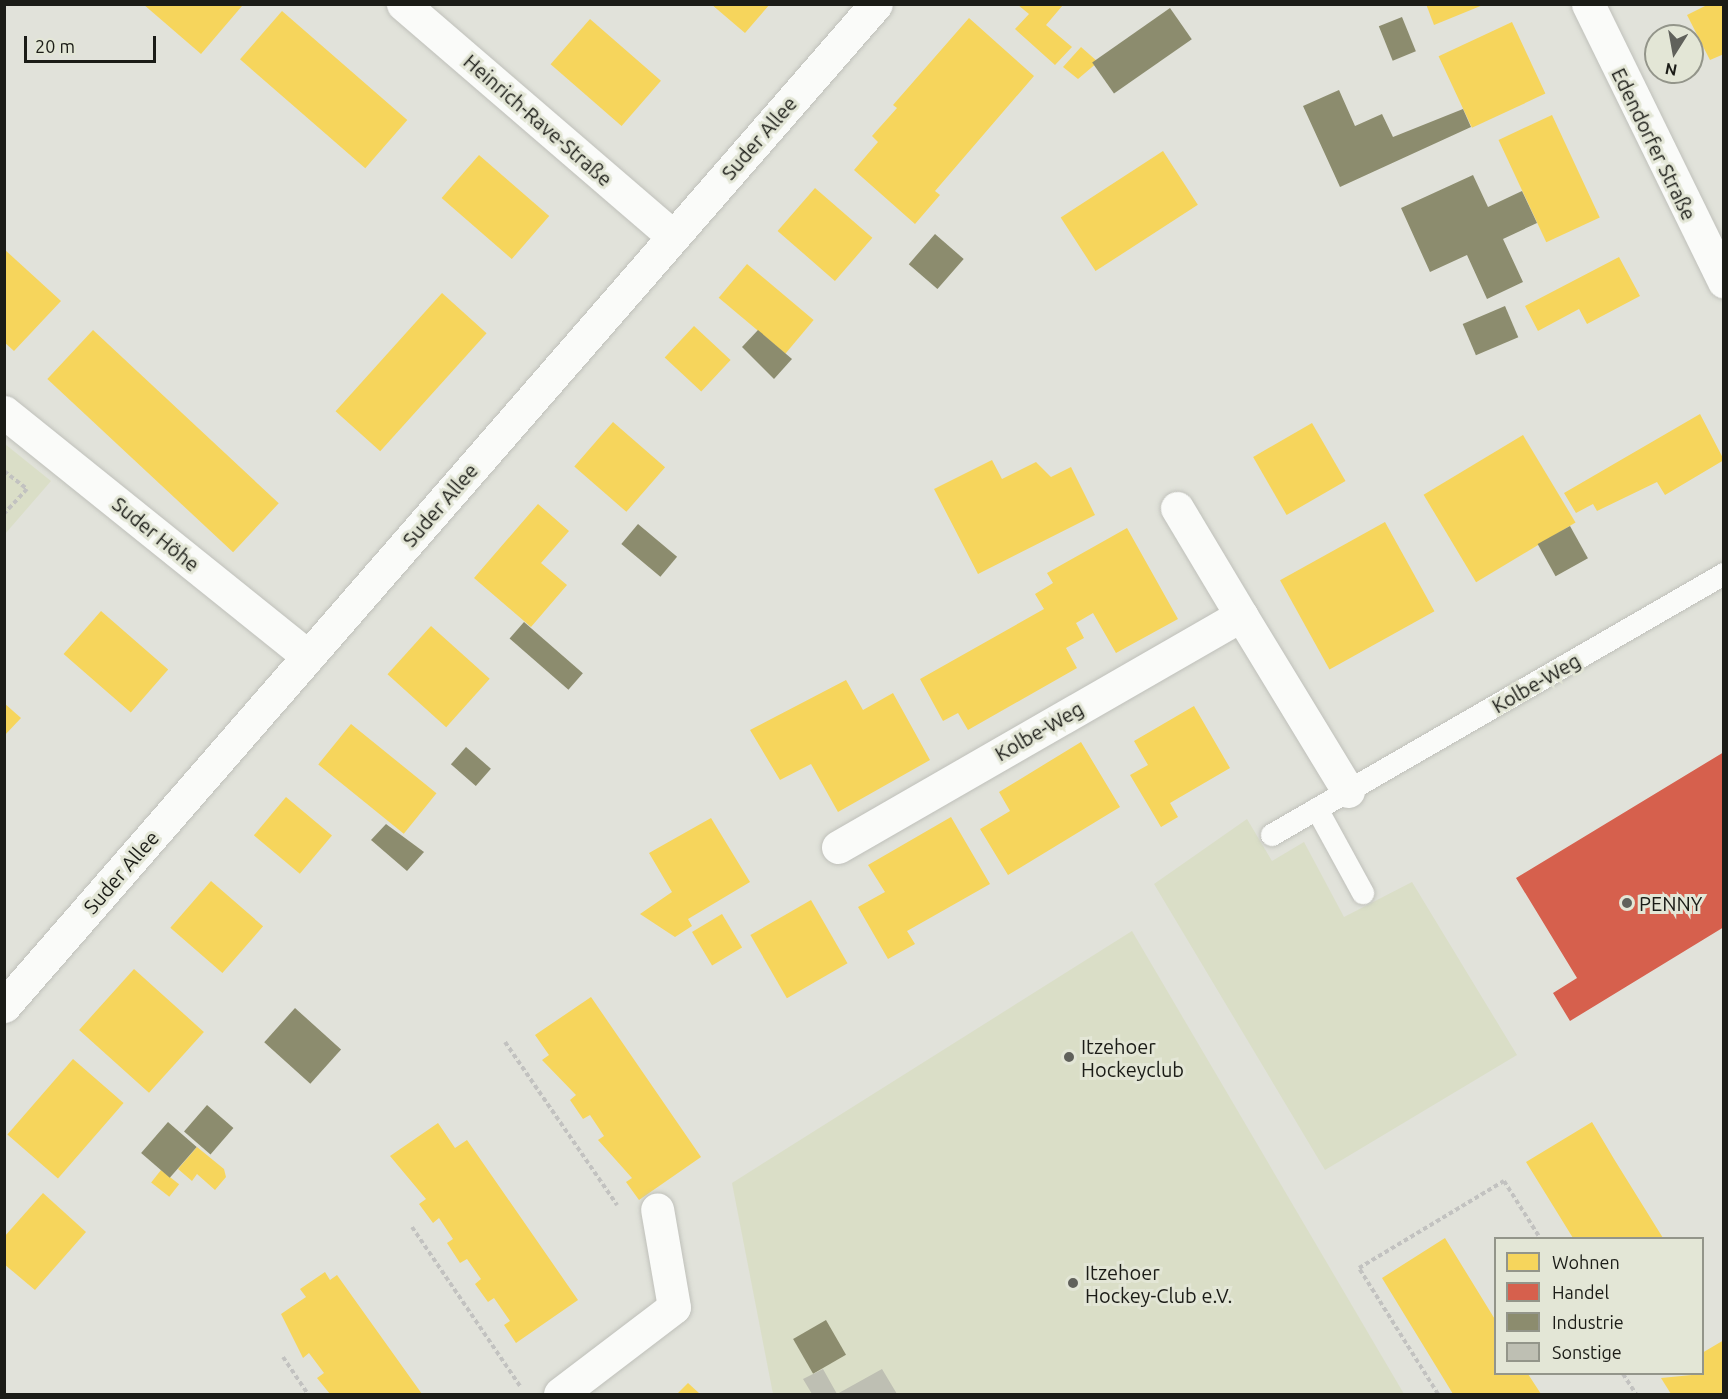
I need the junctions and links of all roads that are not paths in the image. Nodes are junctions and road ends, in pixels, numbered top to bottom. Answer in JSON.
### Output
{"nodes":[{"id":1,"x":403,"y":4,"type":"edge"},
{"id":2,"x":876,"y":4,"type":"edge"},
{"id":3,"x":1588,"y":4,"type":"edge"},
{"id":4,"x":673,"y":236,"type":"junction"},
{"id":5,"x":1724,"y":282,"type":"edge"},
{"id":6,"x":4,"y":412,"type":"edge"},
{"id":7,"x":1177,"y":508,"type":"dead end"},
{"id":8,"x":1724,"y":574,"type":"edge"},
{"id":9,"x":1241,"y":615,"type":"junction"},
{"id":10,"x":308,"y":656,"type":"junction"},
{"id":11,"x":1348,"y":791,"type":"junction"},
{"id":12,"x":1317,"y":809,"type":"junction"},
{"id":13,"x":1272,"y":835,"type":"dead end"},
{"id":14,"x":838,"y":847,"type":"dead end"},
{"id":15,"x":1364,"y":893,"type":"dead end"},
{"id":16,"x":4,"y":1006,"type":"edge"},
{"id":17,"x":657,"y":1209,"type":"road end"},
{"id":18,"x":560,"y":1395,"type":"edge"}],
"edges":[{"from":1,"to":4,"type":"street","name":"Heinrich-Rave-Straße"},
{"from":2,"to":4,"type":"street","name":"Suder Allee"},
{"from":3,"to":5,"type":"street","name":"Edendorfer Straße"},
{"from":4,"to":10,"type":"street","name":"Suder Allee"},
{"from":6,"to":10,"type":"street","name":"Suder Höhe"},
{"from":7,"to":9,"type":"street"},
{"from":8,"to":11,"type":"lane","name":"Kolbe-Weg"},
{"from":9,"to":11,"type":"street"},
{"from":9,"to":14,"type":"street","name":"Kolbe-Weg"},
{"from":10,"to":16,"type":"street","name":"Suder Allee"},
{"from":11,"to":12,"type":"lane","name":"Kolbe-Weg"},
{"from":12,"to":13,"type":"lane","name":"Kolbe-Weg"},
{"from":12,"to":15,"type":"lane"},
{"from":17,"to":18,"type":"street"}]}
